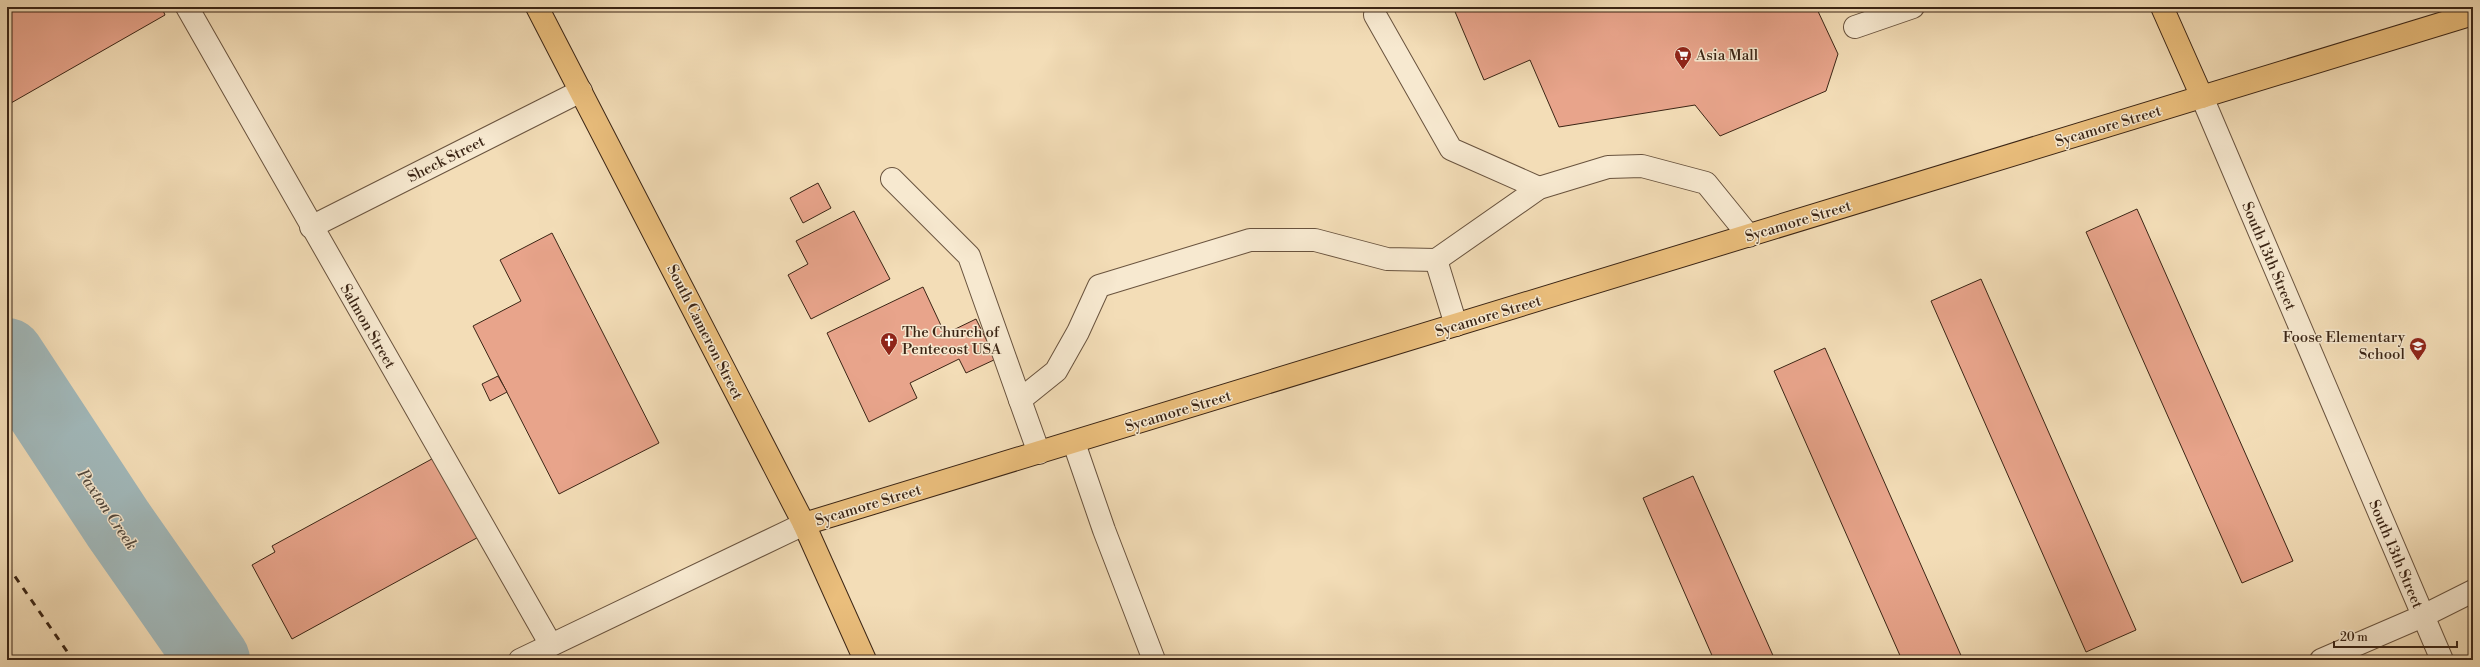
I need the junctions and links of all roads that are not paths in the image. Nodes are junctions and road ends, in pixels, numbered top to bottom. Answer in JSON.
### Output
{"nodes":[{"id":1,"x":186,"y":7,"type":"edge"},
{"id":2,"x":537,"y":7,"type":"edge"},
{"id":3,"x":1913,"y":7,"type":"edge"},
{"id":4,"x":2162,"y":7,"type":"edge"},
{"id":5,"x":2473,"y":14,"type":"edge"},
{"id":6,"x":1375,"y":15,"type":"dead end"},
{"id":7,"x":1855,"y":27,"type":"dead end"},
{"id":8,"x":580,"y":91,"type":"junction"},
{"id":9,"x":2202,"y":97,"type":"junction"},
{"id":10,"x":892,"y":179,"type":"dead end"},
{"id":11,"x":1539,"y":188,"type":"junction"},
{"id":12,"x":311,"y":227,"type":"junction"},
{"id":13,"x":1749,"y":236,"type":"junction"},
{"id":14,"x":1436,"y":260,"type":"junction"},
{"id":15,"x":1456,"y":326,"type":"junction"},
{"id":16,"x":1020,"y":400,"type":"junction"},
{"id":17,"x":1074,"y":442,"type":"junction"},
{"id":18,"x":1039,"y":453,"type":"junction"},
{"id":19,"x":804,"y":524,"type":"junction"},
{"id":20,"x":2473,"y":590,"type":"edge"},
{"id":21,"x":2423,"y":616,"type":"junction"},
{"id":22,"x":552,"y":645,"type":"junction"},
{"id":23,"x":520,"y":660,"type":"edge"},
{"id":24,"x":865,"y":660,"type":"edge"},
{"id":25,"x":1154,"y":660,"type":"edge"},
{"id":26,"x":2321,"y":660,"type":"edge"},
{"id":27,"x":2442,"y":660,"type":"edge"}],
"edges":[{"from":1,"to":12,"type":"street","name":"Salmon Street"},
{"from":2,"to":8,"type":"main road","name":"South Cameron Street"},
{"from":3,"to":7,"type":"street"},
{"from":4,"to":9,"type":"main road","name":"South 13th Street"},
{"from":5,"to":9,"type":"main road","name":"Sycamore Street"},
{"from":6,"to":11,"type":"street"},
{"from":8,"to":12,"type":"street","name":"Sheck Street"},
{"from":8,"to":19,"type":"main road","name":"South Cameron Street"},
{"from":9,"to":13,"type":"main road","name":"Sycamore Street"},
{"from":9,"to":21,"type":"street","name":"South 13th Street"},
{"from":10,"to":16,"type":"street"},
{"from":11,"to":13,"type":"street"},
{"from":11,"to":14,"type":"street"},
{"from":12,"to":22,"type":"street","name":"Salmon Street"},
{"from":13,"to":15,"type":"main road","name":"Sycamore Street"},
{"from":14,"to":15,"type":"street"},
{"from":14,"to":16,"type":"street"},
{"from":15,"to":17,"type":"main road","name":"Sycamore Street"},
{"from":16,"to":18,"type":"street"},
{"from":17,"to":18,"type":"main road","name":"Sycamore Street"},
{"from":17,"to":25,"type":"street"},
{"from":18,"to":19,"type":"main road","name":"Sycamore Street"},
{"from":19,"to":22,"type":"street","name":"Sycamore Street"},
{"from":19,"to":24,"type":"main road","name":"South Cameron Street"},
{"from":20,"to":21,"type":"street"},
{"from":21,"to":26,"type":"street"},
{"from":21,"to":27,"type":"street","name":"South 13th Street"},
{"from":22,"to":23,"type":"street","name":"Sycamore Street"}]}
